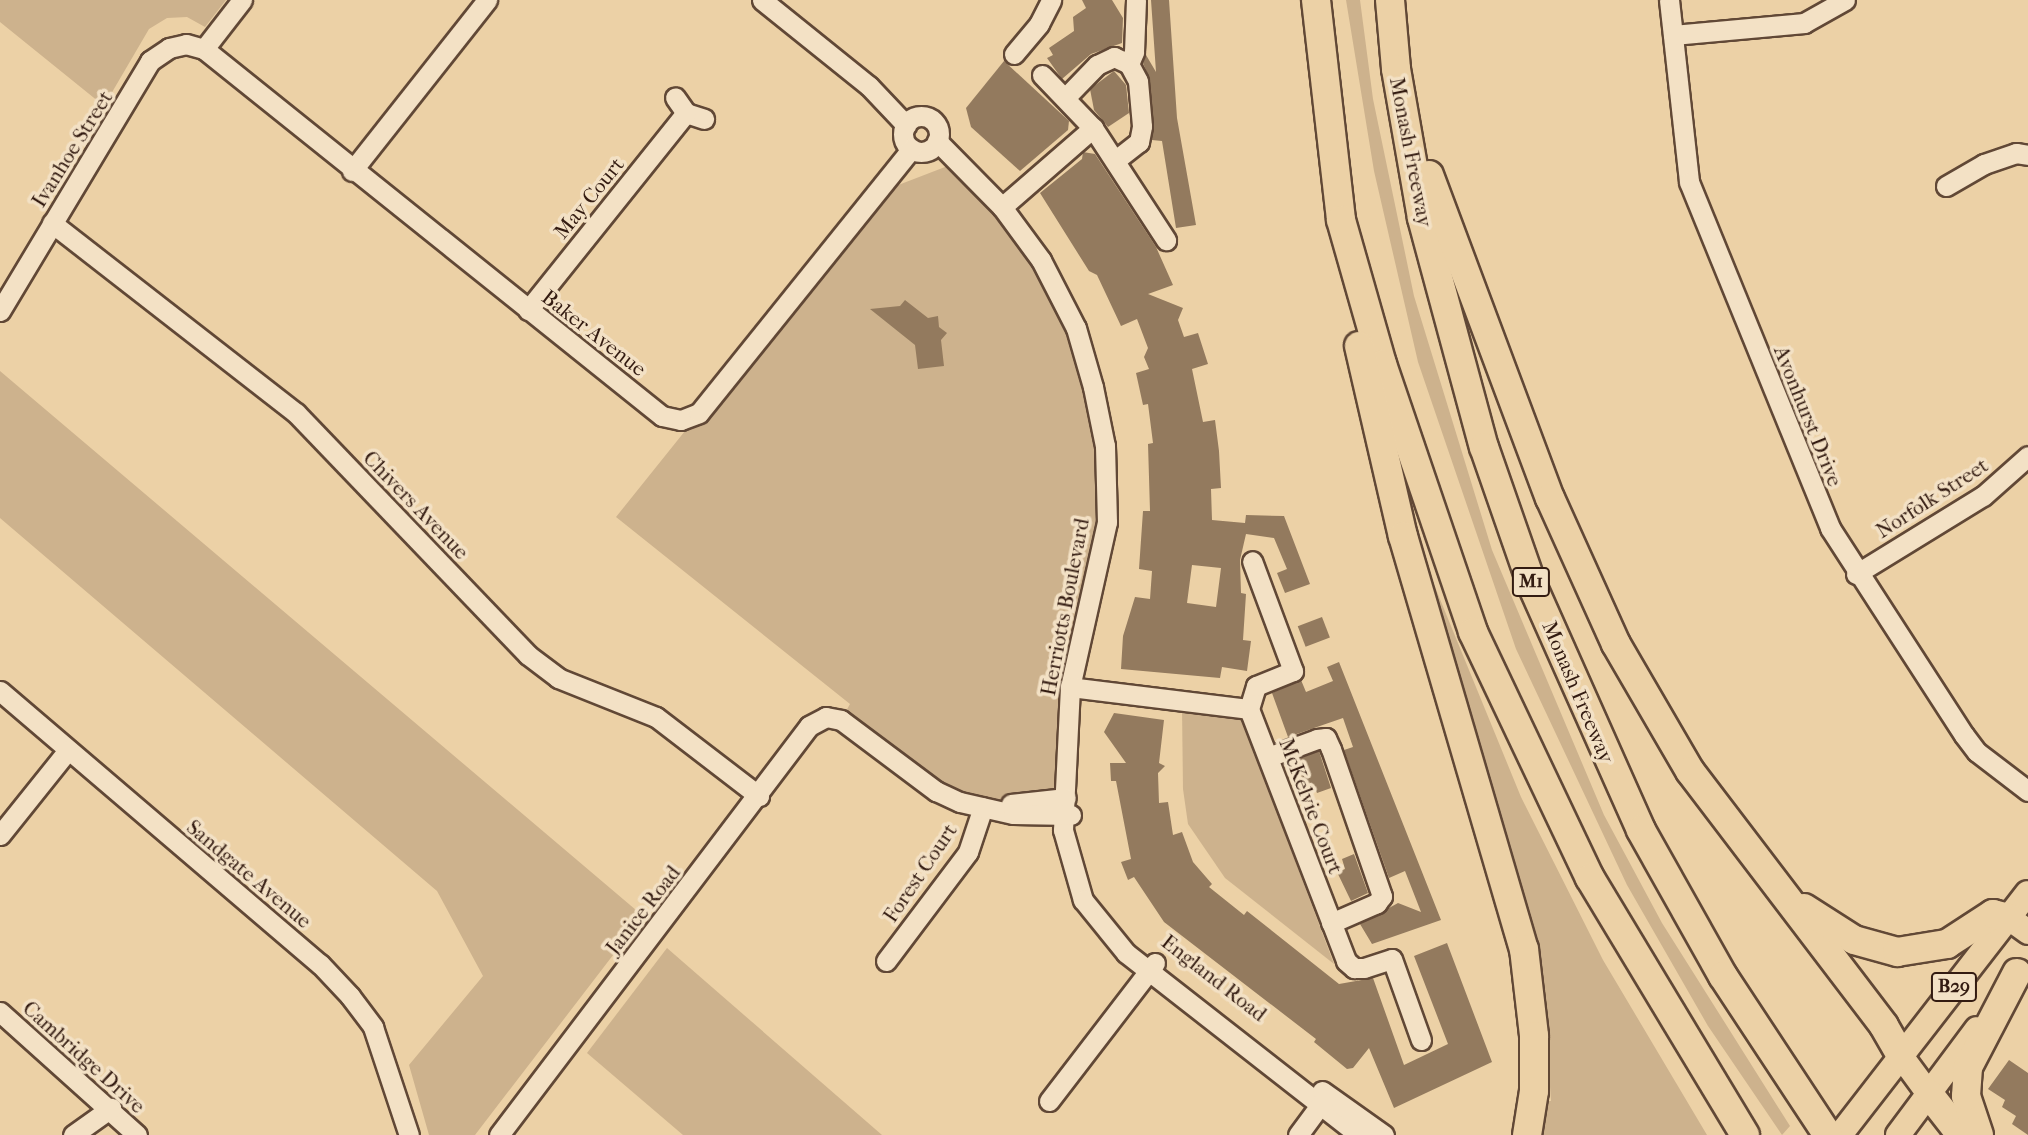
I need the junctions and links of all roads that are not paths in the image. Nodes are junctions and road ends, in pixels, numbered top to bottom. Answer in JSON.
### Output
{"nodes":[{"id":1,"x":242,"y":0,"type":"edge"},
{"id":2,"x":487,"y":0,"type":"edge"},
{"id":3,"x":762,"y":0,"type":"edge"},
{"id":4,"x":1051,"y":0,"type":"edge"},
{"id":5,"x":1136,"y":0,"type":"edge"},
{"id":6,"x":1316,"y":0,"type":"edge"},
{"id":7,"x":1390,"y":0,"type":"edge"},
{"id":8,"x":1669,"y":0,"type":"edge"},
{"id":9,"x":1845,"y":0,"type":"edge"},
{"id":10,"x":1673,"y":35,"type":"junction"},
{"id":11,"x":204,"y":50,"type":"junction"},
{"id":12,"x":1014,"y":54,"type":"dead end"},
{"id":13,"x":1129,"y":64,"type":"junction"},
{"id":14,"x":1396,"y":69,"type":"junction"},
{"id":15,"x":1042,"y":75,"type":"dead end"},
{"id":16,"x":1066,"y":97,"type":"junction"},
{"id":17,"x":688,"y":110,"type":"dead end"},
{"id":18,"x":906,"y":125,"type":"junction"},
{"id":19,"x":1093,"y":128,"type":"junction"},
{"id":20,"x":937,"y":141,"type":"junction"},
{"id":21,"x":911,"y":149,"type":"junction"},
{"id":22,"x":2028,"y":156,"type":"edge"},
{"id":23,"x":1117,"y":159,"type":"junction"},
{"id":24,"x":352,"y":170,"type":"junction"},
{"id":25,"x":1946,"y":186,"type":"dead end"},
{"id":26,"x":1002,"y":207,"type":"junction"},
{"id":27,"x":1341,"y":220,"type":"junction"},
{"id":28,"x":52,"y":223,"type":"junction"},
{"id":29,"x":1166,"y":240,"type":"dead end"},
{"id":30,"x":528,"y":310,"type":"junction"},
{"id":31,"x":0,"y":311,"type":"edge"},
{"id":32,"x":2028,"y":456,"type":"edge"},
{"id":33,"x":1252,"y":561,"type":"dead end"},
{"id":34,"x":1856,"y":574,"type":"junction"},
{"id":35,"x":1070,"y":687,"type":"junction"},
{"id":36,"x":0,"y":691,"type":"edge"},
{"id":37,"x":1249,"y":709,"type":"junction"},
{"id":38,"x":68,"y":750,"type":"junction"},
{"id":39,"x":1268,"y":757,"type":"junction"},
{"id":40,"x":2028,"y":792,"type":"edge"},
{"id":41,"x":759,"y":796,"type":"junction"},
{"id":42,"x":983,"y":807,"type":"junction"},
{"id":43,"x":1067,"y":809,"type":"junction"},
{"id":44,"x":0,"y":835,"type":"edge"},
{"id":45,"x":1779,"y":891,"type":"junction"},
{"id":46,"x":2028,"y":893,"type":"edge"},
{"id":47,"x":1331,"y":923,"type":"junction"},
{"id":48,"x":2018,"y":926,"type":"edge"},
{"id":49,"x":886,"y":961,"type":"dead end"},
{"id":50,"x":2022,"y":965,"type":"edge"},
{"id":51,"x":1152,"y":966,"type":"junction"},
{"id":52,"x":0,"y":1012,"type":"edge"},
{"id":53,"x":1421,"y":1040,"type":"dead end"},
{"id":54,"x":1901,"y":1056,"type":"junction"},
{"id":55,"x":1929,"y":1094,"type":"junction"},
{"id":56,"x":1324,"y":1100,"type":"junction"},
{"id":57,"x":1049,"y":1101,"type":"dead end"},
{"id":58,"x":111,"y":1108,"type":"junction"},
{"id":59,"x":1903,"y":1128,"type":"edge"},
{"id":60,"x":1526,"y":1130,"type":"edge"},
{"id":61,"x":74,"y":1135,"type":"edge"},
{"id":62,"x":137,"y":1135,"type":"edge"},
{"id":63,"x":409,"y":1135,"type":"edge"},
{"id":64,"x":499,"y":1135,"type":"edge"},
{"id":65,"x":1298,"y":1135,"type":"edge"},
{"id":66,"x":1359,"y":1135,"type":"edge"},
{"id":67,"x":1384,"y":1135,"type":"edge"},
{"id":68,"x":1745,"y":1135,"type":"edge"},
{"id":69,"x":1828,"y":1135,"type":"edge"},
{"id":70,"x":1840,"y":1135,"type":"edge"},
{"id":71,"x":1961,"y":1135,"type":"edge"},
{"id":72,"x":1979,"y":1135,"type":"edge"}],
"edges":[{"from":1,"to":11,"type":"street"},
{"from":2,"to":24,"type":"street"},
{"from":3,"to":18,"type":"street"},
{"from":4,"to":12,"type":"street"},
{"from":5,"to":13,"type":"street"},
{"from":6,"to":27,"type":"highway"},
{"from":7,"to":14,"type":"highway","name":"Monash Freeway","number":"M1"},
{"from":8,"to":10,"type":"street","name":"Avonhurst Drive"},
{"from":9,"to":10,"type":"street"},
{"from":10,"to":34,"type":"street","name":"Avonhurst Drive"},
{"from":11,"to":24,"type":"street","name":"Baker Avenue"},
{"from":11,"to":28,"type":"street","name":"Ivanhoe Street"},
{"from":13,"to":16,"type":"street"},
{"from":13,"to":23,"type":"street"},
{"from":14,"to":45,"type":"highway"},
{"from":14,"to":69,"type":"highway","name":"Monash Freeway","number":"M1"},
{"from":15,"to":16,"type":"street"},
{"from":16,"to":19,"type":"street"},
{"from":17,"to":30,"type":"street","name":"May Court"},
{"from":18,"to":20,"type":"street"},
{"from":18,"to":21,"type":"street"},
{"from":19,"to":23,"type":"street"},
{"from":19,"to":26,"type":"street"},
{"from":20,"to":21,"type":"street"},
{"from":20,"to":26,"type":"street","name":"Herriotts Boulevard"},
{"from":21,"to":30,"type":"street","name":"Baker Avenue"},
{"from":22,"to":25,"type":"street"},
{"from":23,"to":29,"type":"street"},
{"from":24,"to":30,"type":"street","name":"Baker Avenue"},
{"from":26,"to":35,"type":"street","name":"Herriotts Boulevard"},
{"from":27,"to":60,"type":"highway"},
{"from":27,"to":68,"type":"highway"},
{"from":28,"to":31,"type":"street","name":"Ivanhoe Street"},
{"from":28,"to":41,"type":"street","name":"Chivers Avenue"},
{"from":32,"to":34,"type":"street","name":"Norfolk Street"},
{"from":33,"to":37,"type":"street"},
{"from":34,"to":40,"type":"street","name":"Avonhurst Drive"},
{"from":35,"to":37,"type":"street"},
{"from":35,"to":43,"type":"street","name":"Herriotts Boulevard"},
{"from":36,"to":38,"type":"street","name":"Sandgate Avenue"},
{"from":37,"to":39,"type":"street","name":"McKelvie Court"},
{"from":38,"to":44,"type":"street"},
{"from":38,"to":63,"type":"street","name":"Sandgate Avenue"},
{"from":39,"to":47,"type":"street","name":"McKelvie Court"},
{"from":39,"to":47,"type":"street"},
{"from":41,"to":42,"type":"street","name":"Janice Road"},
{"from":41,"to":64,"type":"street","name":"Janice Road"},
{"from":42,"to":43,"type":"street"},
{"from":42,"to":49,"type":"street","name":"Forest Court"},
{"from":43,"to":51,"type":"street","name":"England Road"},
{"from":45,"to":48,"type":"highway"},
{"from":45,"to":54,"type":"highway"},
{"from":46,"to":48,"type":"main road","number":"B29"},
{"from":47,"to":53,"type":"street","name":"McKelvie Court"},
{"from":48,"to":54,"type":"main road","number":"B29"},
{"from":50,"to":55,"type":"main road","number":"B29"},
{"from":50,"to":72,"type":"highway"},
{"from":51,"to":56,"type":"street","name":"England Road"},
{"from":51,"to":57,"type":"street"},
{"from":52,"to":58,"type":"street","name":"Cambridge Drive"},
{"from":54,"to":55,"type":"main road"},
{"from":54,"to":70,"type":"main road","number":"B29"},
{"from":55,"to":59,"type":"main road","number":"B29"},
{"from":55,"to":71,"type":"highway"},
{"from":56,"to":65,"type":"street"},
{"from":56,"to":66,"type":"street","name":"England Road"},
{"from":56,"to":67,"type":"street","name":"England Road"},
{"from":58,"to":61,"type":"street"},
{"from":58,"to":62,"type":"street","name":"Cambridge Drive"}]}
